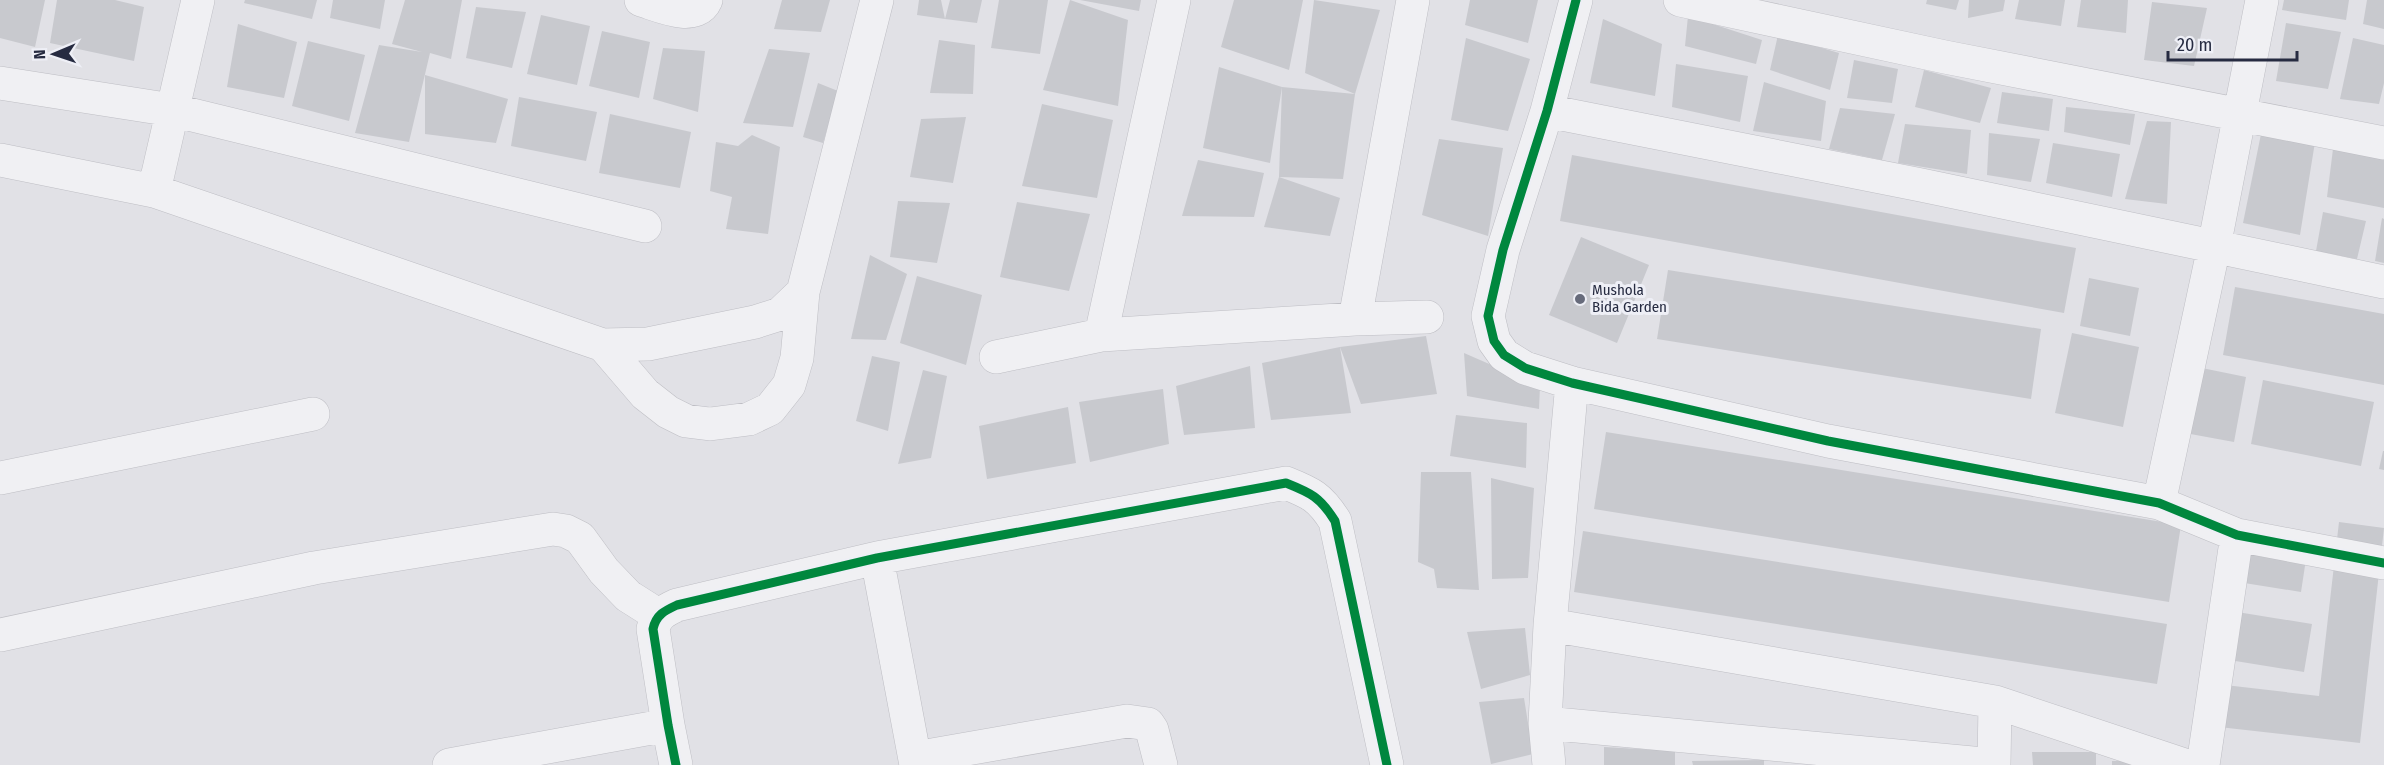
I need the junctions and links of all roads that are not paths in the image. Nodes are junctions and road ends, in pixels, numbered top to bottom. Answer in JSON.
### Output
{"nodes":[{"id":1,"x":198,"y":0,"type":"edge"},
{"id":2,"x":641,"y":0,"type":"edge"},
{"id":3,"x":706,"y":0,"type":"edge"},
{"id":4,"x":877,"y":0,"type":"edge"},
{"id":5,"x":1174,"y":0,"type":"edge"},
{"id":6,"x":1413,"y":0,"type":"edge"},
{"id":7,"x":1576,"y":0,"type":"edge"},
{"id":8,"x":1680,"y":0,"type":"edge"},
{"id":9,"x":2262,"y":0,"type":"edge"},
{"id":10,"x":0,"y":83,"type":"edge"},
{"id":11,"x":172,"y":110,"type":"junction"},
{"id":12,"x":1547,"y":111,"type":"junction"},
{"id":13,"x":2240,"y":115,"type":"junction"},
{"id":14,"x":2384,"y":142,"type":"edge"},
{"id":15,"x":0,"y":160,"type":"edge"},
{"id":16,"x":154,"y":191,"type":"junction"},
{"id":17,"x":645,"y":226,"type":"dead end"},
{"id":18,"x":2214,"y":247,"type":"junction"},
{"id":19,"x":2384,"y":282,"type":"edge"},
{"id":20,"x":803,"y":292,"type":"junction"},
{"id":21,"x":1427,"y":317,"type":"dead end"},
{"id":22,"x":1355,"y":319,"type":"junction"},
{"id":23,"x":1101,"y":335,"type":"junction"},
{"id":24,"x":603,"y":345,"type":"junction"},
{"id":25,"x":996,"y":357,"type":"dead end"},
{"id":26,"x":1572,"y":383,"type":"junction"},
{"id":27,"x":313,"y":414,"type":"dead end"},
{"id":28,"x":0,"y":478,"type":"edge"},
{"id":29,"x":2159,"y":503,"type":"junction"},
{"id":30,"x":2237,"y":535,"type":"junction"},
{"id":31,"x":876,"y":558,"type":"junction"},
{"id":32,"x":2384,"y":562,"type":"edge"},
{"id":33,"x":658,"y":615,"type":"junction"},
{"id":34,"x":1550,"y":625,"type":"junction"},
{"id":35,"x":0,"y":635,"type":"edge"},
{"id":36,"x":1995,"y":702,"type":"junction"},
{"id":37,"x":1545,"y":723,"type":"junction"},
{"id":38,"x":668,"y":725,"type":"junction"},
{"id":39,"x":916,"y":762,"type":"edge"},
{"id":40,"x":449,"y":765,"type":"edge"},
{"id":41,"x":676,"y":765,"type":"edge"},
{"id":42,"x":1161,"y":765,"type":"edge"},
{"id":43,"x":1388,"y":765,"type":"edge"},
{"id":44,"x":1549,"y":765,"type":"edge"},
{"id":45,"x":1994,"y":765,"type":"edge"},
{"id":46,"x":2184,"y":765,"type":"edge"},
{"id":47,"x":2203,"y":765,"type":"edge"}],
"edges":[{"from":1,"to":11,"type":"street"},
{"from":2,"to":3,"type":"street"},
{"from":4,"to":20,"type":"street"},
{"from":5,"to":23,"type":"street"},
{"from":6,"to":22,"type":"street"},
{"from":7,"to":12,"type":"street"},
{"from":8,"to":13,"type":"street"},
{"from":9,"to":13,"type":"street"},
{"from":10,"to":11,"type":"street"},
{"from":11,"to":16,"type":"street"},
{"from":11,"to":17,"type":"street"},
{"from":12,"to":18,"type":"street"},
{"from":12,"to":26,"type":"street"},
{"from":13,"to":14,"type":"street"},
{"from":13,"to":18,"type":"street"},
{"from":15,"to":16,"type":"street"},
{"from":16,"to":24,"type":"street"},
{"from":18,"to":19,"type":"street"},
{"from":18,"to":29,"type":"street"},
{"from":20,"to":24,"type":"street"},
{"from":20,"to":24,"type":"street"},
{"from":21,"to":22,"type":"street"},
{"from":22,"to":23,"type":"street"},
{"from":23,"to":25,"type":"street"},
{"from":26,"to":29,"type":"street"},
{"from":26,"to":34,"type":"street"},
{"from":27,"to":28,"type":"street"},
{"from":29,"to":30,"type":"street"},
{"from":30,"to":32,"type":"street"},
{"from":30,"to":47,"type":"street"},
{"from":31,"to":33,"type":"street"},
{"from":31,"to":39,"type":"street"},
{"from":31,"to":43,"type":"street"},
{"from":33,"to":35,"type":"street"},
{"from":33,"to":38,"type":"street"},
{"from":34,"to":36,"type":"street"},
{"from":34,"to":37,"type":"street"},
{"from":36,"to":45,"type":"street"},
{"from":36,"to":46,"type":"street"},
{"from":37,"to":44,"type":"street"},
{"from":37,"to":45,"type":"street"},
{"from":38,"to":40,"type":"street"},
{"from":38,"to":41,"type":"street"},
{"from":39,"to":42,"type":"street"}]}
